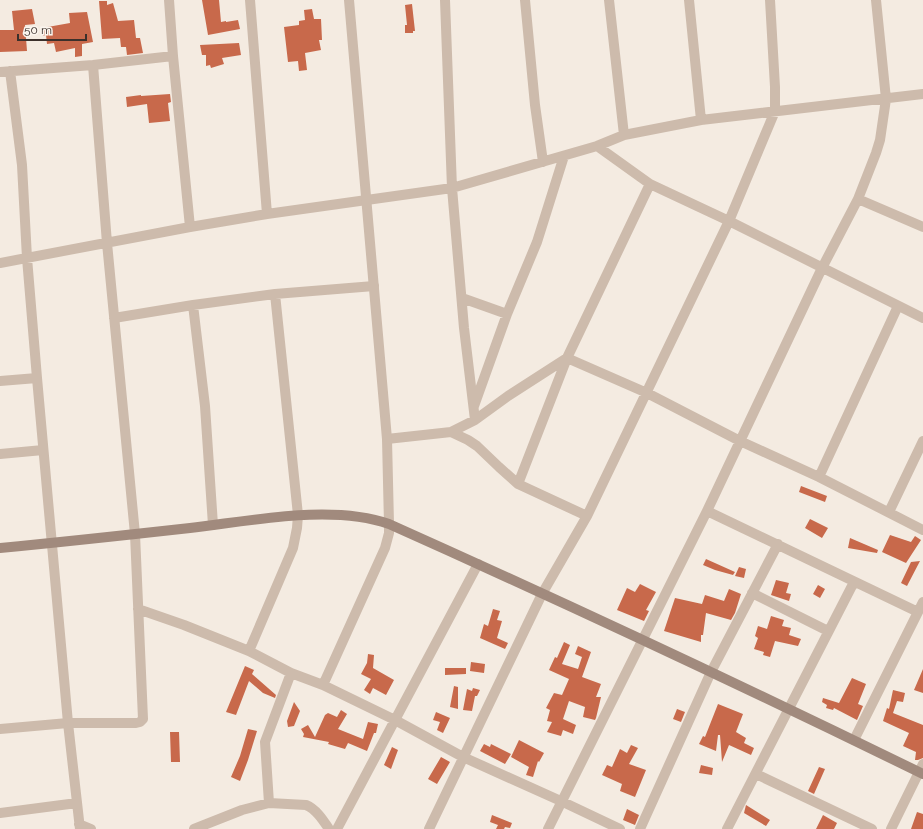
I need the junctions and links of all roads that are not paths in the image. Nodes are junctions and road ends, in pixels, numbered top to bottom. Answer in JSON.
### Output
{"nodes":[{"id":1,"x":169,"y":0,"type":"edge"},
{"id":2,"x":250,"y":0,"type":"edge"},
{"id":3,"x":349,"y":0,"type":"edge"},
{"id":4,"x":445,"y":0,"type":"edge"},
{"id":5,"x":525,"y":0,"type":"edge"},
{"id":6,"x":609,"y":0,"type":"edge"},
{"id":7,"x":689,"y":0,"type":"edge"},
{"id":8,"x":770,"y":0,"type":"edge"},
{"id":9,"x":876,"y":0,"type":"edge"},
{"id":10,"x":173,"y":56,"type":"junction"},
{"id":11,"x":93,"y":65,"type":"junction"},
{"id":12,"x":5,"y":72,"type":"edge"},
{"id":13,"x":923,"y":94,"type":"edge"},
{"id":14,"x":886,"y":99,"type":"junction"},
{"id":15,"x":775,"y":111,"type":"junction"},
{"id":16,"x":701,"y":120,"type":"junction"},
{"id":17,"x":624,"y":135,"type":"junction"},
{"id":18,"x":597,"y":146,"type":"junction"},
{"id":19,"x":564,"y":156,"type":"junction"},
{"id":20,"x":543,"y":162,"type":"junction"},
{"id":21,"x":650,"y":184,"type":"junction"},
{"id":22,"x":452,"y":188,"type":"junction"},
{"id":23,"x":858,"y":199,"type":"junction"},
{"id":24,"x":366,"y":200,"type":"junction"},
{"id":25,"x":267,"y":214,"type":"junction"},
{"id":26,"x":729,"y":221,"type":"junction"},
{"id":27,"x":190,"y":227,"type":"junction"},
{"id":28,"x":923,"y":227,"type":"edge"},
{"id":29,"x":106,"y":243,"type":"junction"},
{"id":30,"x":27,"y":258,"type":"junction"},
{"id":31,"x":0,"y":263,"type":"edge"},
{"id":32,"x":822,"y":268,"type":"junction"},
{"id":33,"x":374,"y":286,"type":"junction"},
{"id":34,"x":274,"y":294,"type":"junction"},
{"id":35,"x":462,"y":298,"type":"junction"},
{"id":36,"x":193,"y":305,"type":"junction"},
{"id":37,"x":898,"y":306,"type":"junction"},
{"id":38,"x":507,"y":314,"type":"junction"},
{"id":39,"x":114,"y":318,"type":"junction"},
{"id":40,"x":923,"y":318,"type":"edge"},
{"id":41,"x":567,"y":358,"type":"junction"},
{"id":42,"x":37,"y":378,"type":"junction"},
{"id":43,"x":0,"y":381,"type":"edge"},
{"id":44,"x":647,"y":392,"type":"junction"},
{"id":45,"x":473,"y":408,"type":"junction"},
{"id":46,"x":475,"y":420,"type":"junction"},
{"id":47,"x":451,"y":432,"type":"junction"},
{"id":48,"x":387,"y":439,"type":"junction"},
{"id":49,"x":740,"y":441,"type":"junction"},
{"id":50,"x":923,"y":441,"type":"edge"},
{"id":51,"x":43,"y":450,"type":"junction"},
{"id":52,"x":0,"y":454,"type":"edge"},
{"id":53,"x":819,"y":477,"type":"junction"},
{"id":54,"x":518,"y":484,"type":"junction"},
{"id":55,"x":707,"y":511,"type":"junction"},
{"id":56,"x":889,"y":512,"type":"junction"},
{"id":57,"x":298,"y":515,"type":"junction"},
{"id":58,"x":586,"y":516,"type":"junction"},
{"id":59,"x":389,"y":524,"type":"junction"},
{"id":60,"x":213,"y":525,"type":"junction"},
{"id":61,"x":923,"y":530,"type":"edge"},
{"id":62,"x":135,"y":534,"type":"junction"},
{"id":63,"x":53,"y":543,"type":"junction"},
{"id":64,"x":778,"y":544,"type":"junction"},
{"id":65,"x":0,"y":548,"type":"edge"},
{"id":66,"x":478,"y":564,"type":"junction"},
{"id":67,"x":854,"y":582,"type":"junction"},
{"id":68,"x":752,"y":593,"type":"junction"},
{"id":69,"x":542,"y":594,"type":"junction"},
{"id":70,"x":923,"y":602,"type":"edge"},
{"id":71,"x":138,"y":609,"type":"junction"},
{"id":72,"x":918,"y":612,"type":"junction"},
{"id":73,"x":828,"y":631,"type":"junction"},
{"id":74,"x":642,"y":640,"type":"junction"},
{"id":75,"x":249,"y":651,"type":"junction"},
{"id":76,"x":711,"y":672,"type":"junction"},
{"id":77,"x":291,"y":673,"type":"junction"},
{"id":78,"x":323,"y":686,"type":"junction"},
{"id":79,"x":788,"y":709,"type":"junction"},
{"id":80,"x":395,"y":720,"type":"junction"},
{"id":81,"x":68,"y":723,"type":"junction"},
{"id":82,"x":0,"y":729,"type":"edge"},
{"id":83,"x":854,"y":740,"type":"junction"},
{"id":84,"x":463,"y":757,"type":"junction"},
{"id":85,"x":921,"y":770,"type":"edge"},
{"id":86,"x":756,"y":774,"type":"junction"},
{"id":87,"x":563,"y":802,"type":"junction"},
{"id":88,"x":77,"y":803,"type":"junction"},
{"id":89,"x":269,"y":803,"type":"junction"},
{"id":90,"x":0,"y":812,"type":"edge"},
{"id":91,"x":80,"y":826,"type":"edge"},
{"id":92,"x":91,"y":829,"type":"edge"},
{"id":93,"x":194,"y":829,"type":"edge"},
{"id":94,"x":329,"y":829,"type":"edge"},
{"id":95,"x":337,"y":829,"type":"edge"},
{"id":96,"x":429,"y":829,"type":"edge"},
{"id":97,"x":548,"y":829,"type":"edge"},
{"id":98,"x":620,"y":829,"type":"edge"},
{"id":99,"x":640,"y":829,"type":"edge"},
{"id":100,"x":727,"y":829,"type":"edge"},
{"id":101,"x":872,"y":829,"type":"edge"},
{"id":102,"x":891,"y":829,"type":"edge"}],
"edges":[{"from":1,"to":10,"type":"street"},
{"from":2,"to":25,"type":"street"},
{"from":3,"to":24,"type":"street"},
{"from":4,"to":22,"type":"street"},
{"from":5,"to":20,"type":"street"},
{"from":6,"to":17,"type":"street"},
{"from":7,"to":16,"type":"street"},
{"from":8,"to":15,"type":"street"},
{"from":9,"to":14,"type":"street"},
{"from":10,"to":11,"type":"street"},
{"from":10,"to":27,"type":"street"},
{"from":11,"to":12,"type":"street"},
{"from":11,"to":29,"type":"street"},
{"from":12,"to":30,"type":"street"},
{"from":13,"to":14,"type":"street"},
{"from":14,"to":15,"type":"street"},
{"from":14,"to":23,"type":"street"},
{"from":15,"to":16,"type":"street"},
{"from":15,"to":26,"type":"street"},
{"from":16,"to":17,"type":"street"},
{"from":17,"to":18,"type":"street"},
{"from":18,"to":19,"type":"street"},
{"from":18,"to":21,"type":"street"},
{"from":19,"to":20,"type":"street"},
{"from":19,"to":38,"type":"street"},
{"from":20,"to":22,"type":"street"},
{"from":21,"to":26,"type":"street"},
{"from":21,"to":41,"type":"street"},
{"from":22,"to":24,"type":"street"},
{"from":22,"to":35,"type":"street"},
{"from":23,"to":28,"type":"street"},
{"from":23,"to":32,"type":"street"},
{"from":24,"to":25,"type":"street"},
{"from":24,"to":33,"type":"street"},
{"from":25,"to":27,"type":"street"},
{"from":26,"to":32,"type":"street"},
{"from":26,"to":44,"type":"street"},
{"from":27,"to":29,"type":"street"},
{"from":29,"to":30,"type":"street"},
{"from":29,"to":39,"type":"street"},
{"from":30,"to":31,"type":"street"},
{"from":30,"to":42,"type":"street"},
{"from":32,"to":37,"type":"street"},
{"from":32,"to":49,"type":"street"},
{"from":33,"to":34,"type":"street"},
{"from":33,"to":48,"type":"street"},
{"from":34,"to":36,"type":"street"},
{"from":34,"to":57,"type":"street"},
{"from":35,"to":38,"type":"street"},
{"from":35,"to":45,"type":"street"},
{"from":36,"to":39,"type":"street"},
{"from":36,"to":60,"type":"street"},
{"from":37,"to":40,"type":"street"},
{"from":37,"to":53,"type":"street"},
{"from":38,"to":45,"type":"street"},
{"from":39,"to":62,"type":"street"},
{"from":41,"to":44,"type":"street"},
{"from":41,"to":46,"type":"street"},
{"from":41,"to":54,"type":"street"},
{"from":42,"to":43,"type":"street"},
{"from":42,"to":51,"type":"street"},
{"from":44,"to":49,"type":"street"},
{"from":44,"to":58,"type":"street"},
{"from":45,"to":46,"type":"street"},
{"from":46,"to":47,"type":"street"},
{"from":47,"to":48,"type":"street"},
{"from":47,"to":54,"type":"street"},
{"from":48,"to":59,"type":"street"},
{"from":49,"to":53,"type":"street"},
{"from":49,"to":55,"type":"street"},
{"from":50,"to":56,"type":"street"},
{"from":51,"to":52,"type":"street"},
{"from":51,"to":63,"type":"street"},
{"from":53,"to":56,"type":"street"},
{"from":54,"to":58,"type":"street"},
{"from":55,"to":64,"type":"street"},
{"from":55,"to":74,"type":"street"},
{"from":56,"to":61,"type":"street"},
{"from":57,"to":59,"type":"main road"},
{"from":57,"to":60,"type":"main road"},
{"from":57,"to":75,"type":"street"},
{"from":58,"to":69,"type":"street"},
{"from":59,"to":66,"type":"main road"},
{"from":59,"to":78,"type":"street"},
{"from":60,"to":62,"type":"main road"},
{"from":62,"to":63,"type":"main road"},
{"from":62,"to":71,"type":"street"},
{"from":63,"to":65,"type":"main road"},
{"from":63,"to":81,"type":"street"},
{"from":64,"to":67,"type":"street"},
{"from":64,"to":68,"type":"street"},
{"from":66,"to":69,"type":"main road"},
{"from":66,"to":80,"type":"street"},
{"from":67,"to":72,"type":"street"},
{"from":67,"to":73,"type":"street"},
{"from":68,"to":73,"type":"street"},
{"from":68,"to":76,"type":"street"},
{"from":69,"to":74,"type":"main road"},
{"from":69,"to":84,"type":"street"},
{"from":70,"to":72,"type":"street"},
{"from":71,"to":75,"type":"street"},
{"from":71,"to":81,"type":"street"},
{"from":72,"to":83,"type":"street"},
{"from":73,"to":79,"type":"street"},
{"from":74,"to":76,"type":"main road"},
{"from":74,"to":87,"type":"street"},
{"from":75,"to":77,"type":"street"},
{"from":76,"to":79,"type":"main road"},
{"from":76,"to":99,"type":"street"},
{"from":77,"to":78,"type":"street"},
{"from":77,"to":89,"type":"street"},
{"from":78,"to":80,"type":"street"},
{"from":79,"to":83,"type":"main road"},
{"from":79,"to":86,"type":"street"},
{"from":80,"to":84,"type":"street"},
{"from":80,"to":95,"type":"street"},
{"from":81,"to":82,"type":"street"},
{"from":81,"to":88,"type":"street"},
{"from":83,"to":85,"type":"main road"},
{"from":84,"to":87,"type":"street"},
{"from":84,"to":96,"type":"street"},
{"from":85,"to":102,"type":"street"},
{"from":86,"to":100,"type":"street"},
{"from":86,"to":101,"type":"street"},
{"from":87,"to":97,"type":"street"},
{"from":87,"to":98,"type":"street"},
{"from":88,"to":90,"type":"street"},
{"from":88,"to":91,"type":"street"},
{"from":89,"to":93,"type":"street"},
{"from":89,"to":94,"type":"street"},
{"from":91,"to":92,"type":"street"}]}
